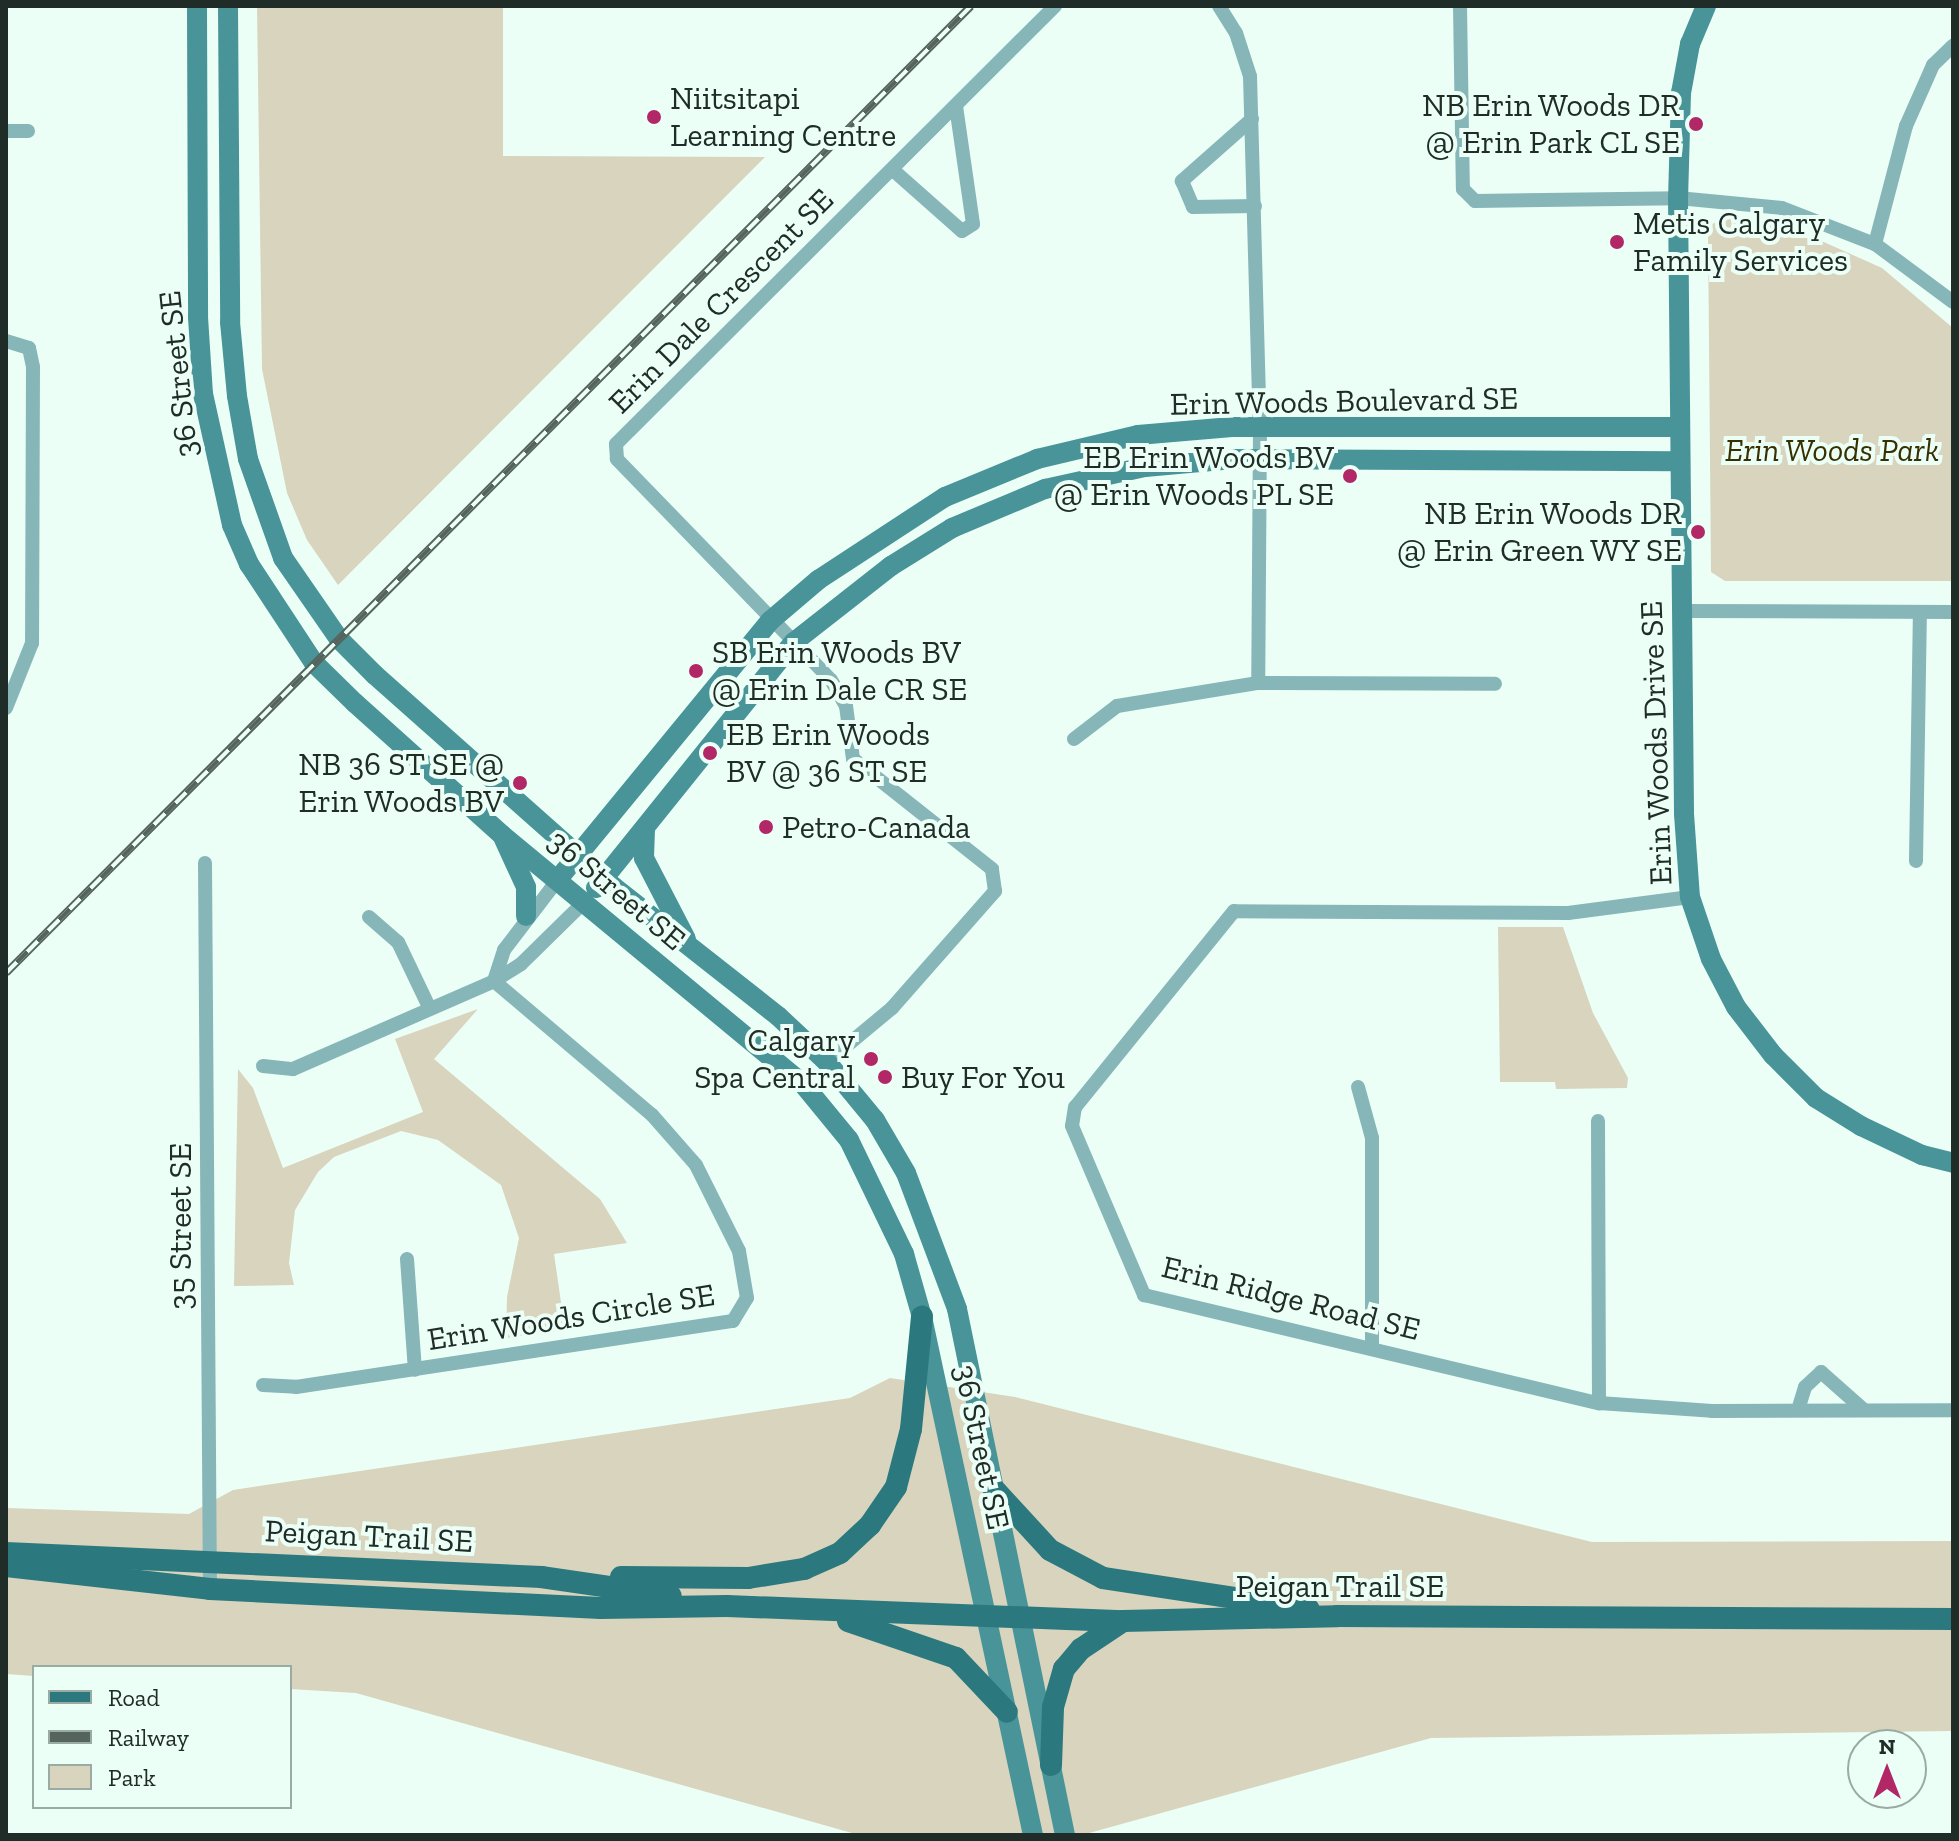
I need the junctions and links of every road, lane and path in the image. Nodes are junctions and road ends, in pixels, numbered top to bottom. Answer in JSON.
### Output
{"nodes":[{"id":1,"x":197,"y":6,"type":"edge"},
{"id":2,"x":228,"y":6,"type":"edge"},
{"id":3,"x":1055,"y":6,"type":"edge"},
{"id":4,"x":1219,"y":6,"type":"edge"},
{"id":5,"x":1460,"y":6,"type":"edge"},
{"id":6,"x":1706,"y":6,"type":"edge"},
{"id":7,"x":1953,"y":46,"type":"edge"},
{"id":8,"x":956,"y":106,"type":"junction"},
{"id":9,"x":1252,"y":119,"type":"junction"},
{"id":10,"x":6,"y":131,"type":"edge"},
{"id":11,"x":28,"y":131,"type":"dead end"},
{"id":12,"x":893,"y":170,"type":"junction"},
{"id":13,"x":1678,"y":198,"type":"junction"},
{"id":14,"x":1255,"y":206,"type":"junction"},
{"id":15,"x":1875,"y":244,"type":"junction"},
{"id":16,"x":1953,"y":302,"type":"edge"},
{"id":17,"x":6,"y":341,"type":"edge"},
{"id":18,"x":1260,"y":427,"type":"junction"},
{"id":19,"x":1678,"y":427,"type":"junction"},
{"id":20,"x":1260,"y":458,"type":"junction"},
{"id":21,"x":1678,"y":461,"type":"junction"},
{"id":22,"x":1682,"y":611,"type":"junction"},
{"id":23,"x":1953,"y":612,"type":"edge"},
{"id":24,"x":1920,"y":613,"type":"junction"},
{"id":25,"x":770,"y":621,"type":"junction"},
{"id":26,"x":794,"y":642,"type":"junction"},
{"id":27,"x":1258,"y":683,"type":"junction"},
{"id":28,"x":1495,"y":684,"type":"dead end"},
{"id":29,"x":6,"y":708,"type":"edge"},
{"id":30,"x":1074,"y":739,"type":"dead end"},
{"id":31,"x":645,"y":829,"type":"junction"},
{"id":32,"x":502,"y":835,"type":"junction"},
{"id":33,"x":578,"y":855,"type":"junction"},
{"id":34,"x":1916,"y":861,"type":"dead end"},
{"id":35,"x":205,"y":863,"type":"dead end"},
{"id":36,"x":559,"y":878,"type":"junction"},
{"id":37,"x":605,"y":878,"type":"junction"},
{"id":38,"x":1690,"y":897,"type":"junction"},
{"id":39,"x":585,"y":901,"type":"junction"},
{"id":40,"x":526,"y":916,"type":"junction"},
{"id":41,"x":369,"y":917,"type":"dead end"},
{"id":42,"x":690,"y":946,"type":"junction"},
{"id":43,"x":494,"y":981,"type":"junction"},
{"id":44,"x":430,"y":1009,"type":"junction"},
{"id":45,"x":827,"y":1062,"type":"junction"},
{"id":46,"x":263,"y":1066,"type":"dead end"},
{"id":47,"x":1358,"y":1087,"type":"dead end"},
{"id":48,"x":1598,"y":1121,"type":"dead end"},
{"id":49,"x":1953,"y":1163,"type":"edge"},
{"id":50,"x":407,"y":1259,"type":"dead end"},
{"id":51,"x":922,"y":1317,"type":"junction"},
{"id":52,"x":1372,"y":1346,"type":"junction"},
{"id":53,"x":415,"y":1370,"type":"junction"},
{"id":54,"x":263,"y":1385,"type":"dead end"},
{"id":55,"x":1599,"y":1403,"type":"junction"},
{"id":56,"x":1798,"y":1410,"type":"junction"},
{"id":57,"x":1864,"y":1410,"type":"junction"},
{"id":58,"x":1953,"y":1410,"type":"edge"},
{"id":59,"x":993,"y":1488,"type":"junction"},
{"id":60,"x":6,"y":1553,"type":"edge"},
{"id":61,"x":210,"y":1560,"type":"junction"},
{"id":62,"x":6,"y":1566,"type":"edge"},
{"id":63,"x":541,"y":1577,"type":"junction"},
{"id":64,"x":210,"y":1589,"type":"junction"},
{"id":65,"x":727,"y":1606,"type":"junction"},
{"id":66,"x":805,"y":1609,"type":"junction"},
{"id":67,"x":1337,"y":1616,"type":"junction"},
{"id":68,"x":989,"y":1618,"type":"junction"},
{"id":69,"x":1022,"y":1619,"type":"junction"},
{"id":70,"x":1953,"y":1619,"type":"edge"},
{"id":71,"x":1123,"y":1621,"type":"junction"},
{"id":72,"x":1007,"y":1712,"type":"junction"},
{"id":73,"x":1051,"y":1765,"type":"junction"},
{"id":74,"x":1033,"y":1835,"type":"edge"},
{"id":75,"x":1065,"y":1835,"type":"edge"}],
"edges":[{"from":1,"to":32,"type":"street","name":"36 Street SE"},
{"from":2,"to":33,"type":"street","name":"36 Street SE"},
{"from":3,"to":8,"type":"street","name":"Erin Dale Crescent SE"},
{"from":4,"to":9,"type":"street"},
{"from":5,"to":13,"type":"street"},
{"from":6,"to":13,"type":"street","name":"Erin Woods Drive SE"},
{"from":7,"to":15,"type":"street"},
{"from":8,"to":12,"type":"street","name":"Erin Dale Crescent SE"},
{"from":8,"to":12,"type":"street"},
{"from":9,"to":14,"type":"street"},
{"from":9,"to":14,"type":"street"},
{"from":10,"to":11,"type":"street"},
{"from":12,"to":25,"type":"street","name":"Erin Dale Crescent SE"},
{"from":13,"to":15,"type":"street"},
{"from":13,"to":19,"type":"street","name":"Erin Woods Drive SE"},
{"from":14,"to":18,"type":"street"},
{"from":15,"to":16,"type":"street"},
{"from":17,"to":29,"type":"street"},
{"from":18,"to":19,"type":"street","name":"Erin Woods Boulevard SE"},
{"from":18,"to":20,"type":"street"},
{"from":18,"to":25,"type":"street","name":"Erin Woods Boulevard SE"},
{"from":19,"to":21,"type":"street","name":"Erin Woods Drive SE"},
{"from":20,"to":21,"type":"street","name":"Erin Woods Boulevard SE"},
{"from":20,"to":26,"type":"street","name":"Erin Woods Boulevard SE"},
{"from":20,"to":27,"type":"street"},
{"from":21,"to":22,"type":"street","name":"Erin Woods Drive SE"},
{"from":22,"to":24,"type":"street"},
{"from":22,"to":38,"type":"street","name":"Erin Woods Drive SE"},
{"from":23,"to":24,"type":"street"},
{"from":24,"to":34,"type":"street"},
{"from":25,"to":26,"type":"street","name":"Erin Dale Crescent SE"},
{"from":25,"to":33,"type":"street","name":"Erin Woods Boulevard SE"},
{"from":26,"to":31,"type":"street","name":"Erin Woods Boulevard SE"},
{"from":26,"to":45,"type":"street","name":"Erin Dale Crescent SE"},
{"from":27,"to":28,"type":"street"},
{"from":27,"to":30,"type":"street"},
{"from":31,"to":37,"type":"street","name":"Erin Woods Boulevard SE"},
{"from":31,"to":42,"type":"street"},
{"from":32,"to":36,"type":"street","name":"36 Street SE"},
{"from":32,"to":40,"type":"street"},
{"from":33,"to":36,"type":"street","name":"Erin Woods Boulevard SE"},
{"from":33,"to":37,"type":"street","name":"36 Street SE"},
{"from":35,"to":61,"type":"street","name":"35 Street SE"},
{"from":36,"to":39,"type":"street","name":"36 Street SE"},
{"from":36,"to":40,"type":"street"},
{"from":37,"to":39,"type":"street","name":"Erin Woods Boulevard SE"},
{"from":37,"to":42,"type":"street","name":"36 Street SE"},
{"from":38,"to":49,"type":"street","name":"Erin Woods Drive SE"},
{"from":38,"to":52,"type":"street","name":"Erin Ridge Road SE"},
{"from":39,"to":43,"type":"street"},
{"from":39,"to":51,"type":"street","name":"36 Street SE"},
{"from":40,"to":43,"type":"street"},
{"from":41,"to":44,"type":"street"},
{"from":42,"to":45,"type":"street","name":"36 Street SE"},
{"from":43,"to":44,"type":"street"},
{"from":43,"to":53,"type":"street","name":"Erin Woods Circle SE"},
{"from":44,"to":46,"type":"street"},
{"from":45,"to":59,"type":"street","name":"36 Street SE"},
{"from":47,"to":52,"type":"street"},
{"from":48,"to":55,"type":"street"},
{"from":50,"to":53,"type":"street"},
{"from":51,"to":63,"type":"main road"},
{"from":51,"to":68,"type":"street","name":"36 Street SE"},
{"from":52,"to":55,"type":"street","name":"Erin Ridge Road SE"},
{"from":53,"to":54,"type":"street","name":"Erin Woods Circle SE"},
{"from":55,"to":56,"type":"street","name":"Erin Ridge Road SE"},
{"from":56,"to":57,"type":"street","name":"Erin Ridge Road SE"},
{"from":56,"to":57,"type":"street"},
{"from":57,"to":58,"type":"street","name":"Erin Ridge Road SE"},
{"from":59,"to":67,"type":"main road"},
{"from":59,"to":69,"type":"street","name":"36 Street SE"},
{"from":60,"to":61,"type":"main road","name":"Peigan Trail SE"},
{"from":61,"to":63,"type":"main road","name":"Peigan Trail SE"},
{"from":61,"to":64,"type":"street","name":"35 Street SE"},
{"from":62,"to":64,"type":"main road","name":"Peigan Trail SE"},
{"from":63,"to":65,"type":"main road","name":"Peigan Trail SE"},
{"from":64,"to":65,"type":"main road","name":"Peigan Trail SE"},
{"from":65,"to":66,"type":"main road","name":"Peigan Trail SE"},
{"from":66,"to":68,"type":"main road","name":"Peigan Trail SE"},
{"from":66,"to":72,"type":"main road"},
{"from":67,"to":70,"type":"main road","name":"Peigan Trail SE"},
{"from":67,"to":71,"type":"main road","name":"Peigan Trail SE"},
{"from":68,"to":69,"type":"main road","name":"Peigan Trail SE"},
{"from":68,"to":72,"type":"street","name":"36 Street SE"},
{"from":69,"to":71,"type":"main road","name":"Peigan Trail SE"},
{"from":69,"to":73,"type":"street","name":"36 Street SE"},
{"from":71,"to":73,"type":"main road"},
{"from":72,"to":74,"type":"street","name":"36 Street SE"},
{"from":73,"to":75,"type":"street","name":"36 Street SE"}]}
